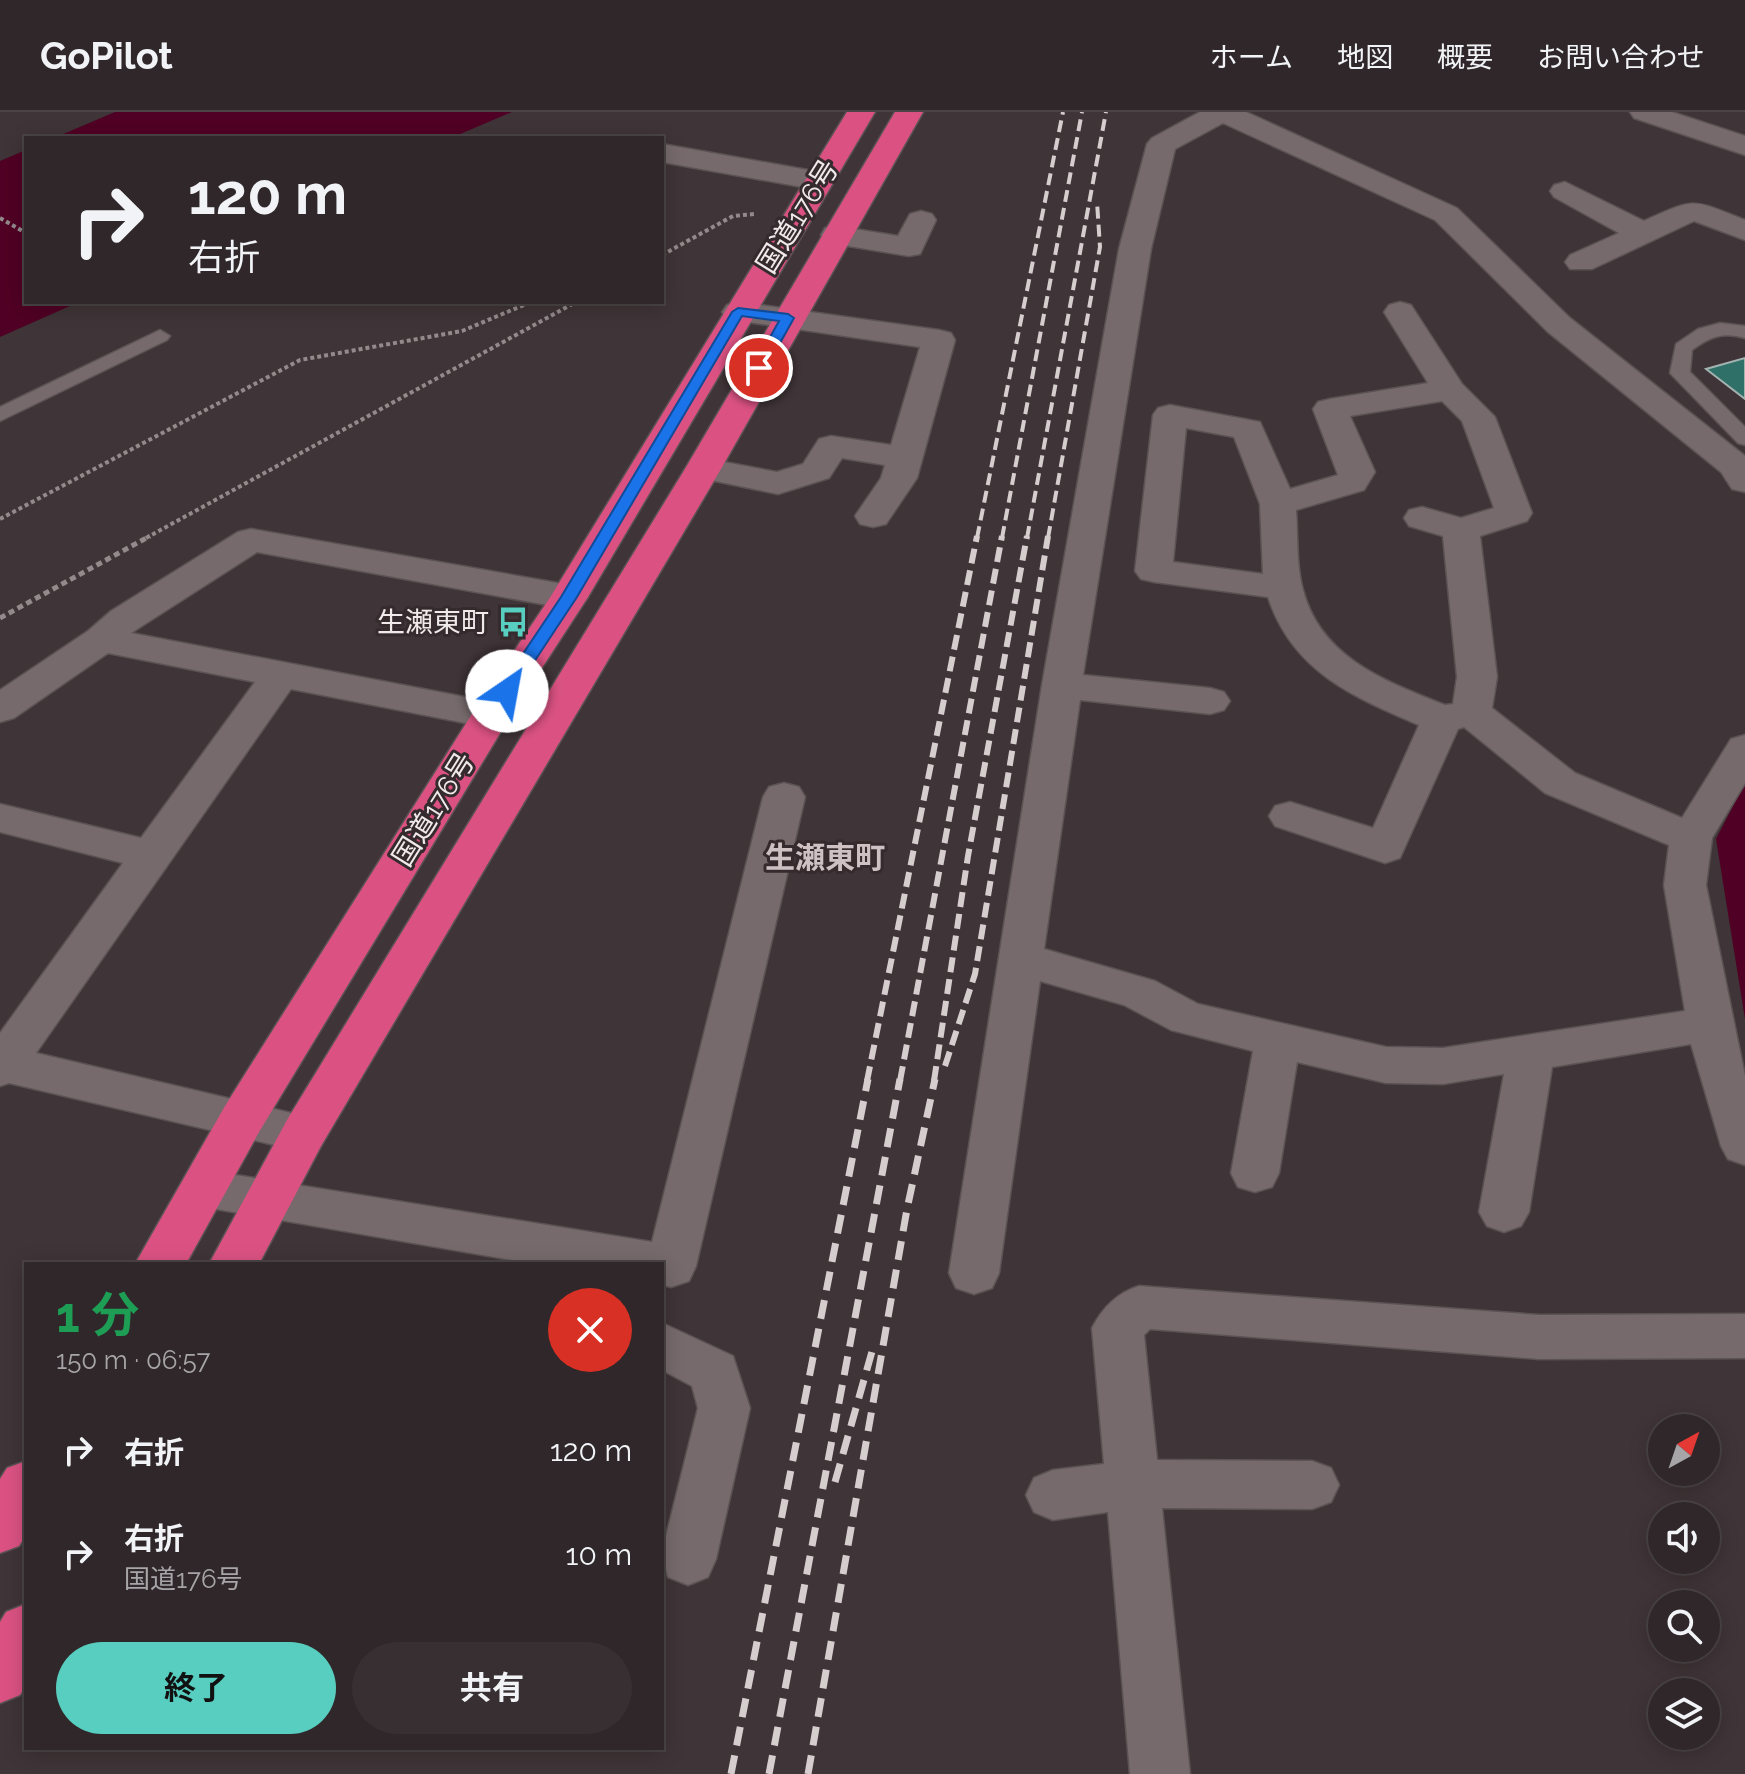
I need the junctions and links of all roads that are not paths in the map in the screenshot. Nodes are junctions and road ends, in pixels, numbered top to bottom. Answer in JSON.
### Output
{"nodes":[{"id":1,"x":861,"y":112,"type":"edge"},
{"id":2,"x":909,"y":112,"type":"edge"},
{"id":3,"x":1214,"y":112,"type":"edge"},
{"id":4,"x":1223,"y":112,"type":"edge"},
{"id":5,"x":1644,"y":112,"type":"edge"},
{"id":6,"x":1735,"y":112,"type":"edge"},
{"id":7,"x":1704,"y":132,"type":"junction"},
{"id":8,"x":1745,"y":146,"type":"edge"},
{"id":9,"x":664,"y":153,"type":"edge"},
{"id":10,"x":807,"y":179,"type":"junction"},
{"id":11,"x":1565,"y":191,"type":"dead end"},
{"id":12,"x":921,"y":220,"type":"dead end"},
{"id":13,"x":1745,"y":231,"type":"edge"},
{"id":14,"x":1641,"y":232,"type":"junction"},
{"id":15,"x":836,"y":235,"type":"junction"},
{"id":16,"x":1581,"y":262,"type":"dead end"},
{"id":17,"x":738,"y":312,"type":"junction"},
{"id":18,"x":1400,"y":312,"type":"dead end"},
{"id":19,"x":788,"y":318,"type":"junction"},
{"id":20,"x":1745,"y":332,"type":"edge"},
{"id":21,"x":160,"y":336,"type":"dead end"},
{"id":22,"x":1449,"y":390,"type":"junction"},
{"id":23,"x":0,"y":415,"type":"edge"},
{"id":24,"x":1745,"y":439,"type":"edge"},
{"id":25,"x":905,"y":457,"type":"junction"},
{"id":26,"x":703,"y":469,"type":"junction"},
{"id":27,"x":1745,"y":481,"type":"edge"},
{"id":28,"x":1278,"y":504,"type":"junction"},
{"id":29,"x":873,"y":516,"type":"dead end"},
{"id":30,"x":1422,"y":518,"type":"dead end"},
{"id":31,"x":1461,"y":530,"type":"junction"},
{"id":32,"x":1284,"y":588,"type":"junction"},
{"id":33,"x":569,"y":597,"type":"junction"},
{"id":34,"x":102,"y":640,"type":"junction"},
{"id":35,"x":279,"y":677,"type":"junction"},
{"id":36,"x":1062,"y":685,"type":"junction"},
{"id":37,"x":1210,"y":701,"type":"dead end"},
{"id":38,"x":0,"y":709,"type":"edge"},
{"id":39,"x":491,"y":715,"type":"junction"},
{"id":40,"x":1457,"y":716,"type":"junction"},
{"id":41,"x":1745,"y":749,"type":"edge"},
{"id":42,"x":784,"y":797,"type":"dead end"},
{"id":43,"x":1290,"y":816,"type":"dead end"},
{"id":44,"x":0,"y":818,"type":"edge"},
{"id":45,"x":1691,"y":838,"type":"junction"},
{"id":46,"x":149,"y":855,"type":"junction"},
{"id":47,"x":1021,"y":959,"type":"junction"},
{"id":48,"x":1711,"y":1024,"type":"junction"},
{"id":49,"x":1278,"y":1039,"type":"junction"},
{"id":50,"x":1531,"y":1052,"type":"junction"},
{"id":51,"x":1,"y":1065,"type":"edge"},
{"id":52,"x":242,"y":1119,"type":"junction"},
{"id":53,"x":304,"y":1133,"type":"junction"},
{"id":54,"x":1745,"y":1146,"type":"edge"},
{"id":55,"x":1255,"y":1173,"type":"dead end"},
{"id":56,"x":204,"y":1190,"type":"junction"},
{"id":57,"x":268,"y":1203,"type":"junction"},
{"id":58,"x":1504,"y":1212,"type":"dead end"},
{"id":59,"x":503,"y":1252,"type":"edge"},
{"id":60,"x":161,"y":1262,"type":"edge"},
{"id":61,"x":235,"y":1262,"type":"edge"},
{"id":62,"x":576,"y":1262,"type":"edge"},
{"id":63,"x":974,"y":1273,"type":"dead end"},
{"id":64,"x":664,"y":1274,"type":"edge"},
{"id":65,"x":1745,"y":1336,"type":"edge"},
{"id":66,"x":664,"y":1346,"type":"edge"},
{"id":67,"x":1132,"y":1484,"type":"junction"},
{"id":68,"x":1312,"y":1485,"type":"dead end"},
{"id":69,"x":24,"y":1488,"type":"edge"},
{"id":70,"x":1053,"y":1495,"type":"dead end"},
{"id":71,"x":0,"y":1528,"type":"edge"},
{"id":72,"x":688,"y":1559,"type":"dead end"},
{"id":73,"x":24,"y":1634,"type":"edge"},
{"id":74,"x":0,"y":1675,"type":"edge"},
{"id":75,"x":1160,"y":1774,"type":"edge"}],
"edges":[{"from":1,"to":10,"type":"highway","name":"国道176号"},
{"from":2,"to":15,"type":"highway","name":"国道176号"},
{"from":3,"to":36,"type":"street"},
{"from":4,"to":27,"type":"street"},
{"from":5,"to":7,"type":"street"},
{"from":6,"to":7,"type":"street"},
{"from":7,"to":8,"type":"street"},
{"from":9,"to":10,"type":"street"},
{"from":10,"to":17,"type":"highway","name":"国道176号"},
{"from":11,"to":14,"type":"street"},
{"from":12,"to":15,"type":"street"},
{"from":13,"to":14,"type":"street"},
{"from":14,"to":16,"type":"street"},
{"from":15,"to":19,"type":"highway","name":"国道176号"},
{"from":17,"to":19,"type":"street"},
{"from":17,"to":33,"type":"highway","name":"国道176号"},
{"from":18,"to":22,"type":"street"},
{"from":19,"to":25,"type":"street"},
{"from":19,"to":26,"type":"highway","name":"国道176号"},
{"from":20,"to":24,"type":"lane"},
{"from":21,"to":23,"type":"lane"},
{"from":22,"to":28,"type":"street"},
{"from":22,"to":31,"type":"street"},
{"from":25,"to":26,"type":"street"},
{"from":25,"to":29,"type":"street"},
{"from":26,"to":53,"type":"highway","name":"国道176号"},
{"from":28,"to":32,"type":"street"},
{"from":28,"to":32,"type":"street"},
{"from":30,"to":31,"type":"street"},
{"from":31,"to":40,"type":"street"},
{"from":32,"to":40,"type":"street"},
{"from":33,"to":34,"type":"street"},
{"from":33,"to":39,"type":"highway","name":"国道176号"},
{"from":34,"to":35,"type":"street"},
{"from":34,"to":38,"type":"street"},
{"from":35,"to":39,"type":"street"},
{"from":35,"to":46,"type":"street"},
{"from":36,"to":37,"type":"street"},
{"from":36,"to":47,"type":"street"},
{"from":39,"to":52,"type":"highway","name":"国道176号"},
{"from":40,"to":43,"type":"street"},
{"from":40,"to":45,"type":"street"},
{"from":41,"to":45,"type":"street"},
{"from":42,"to":64,"type":"street"},
{"from":44,"to":46,"type":"street"},
{"from":45,"to":48,"type":"street"},
{"from":46,"to":51,"type":"street"},
{"from":47,"to":49,"type":"street"},
{"from":47,"to":63,"type":"street"},
{"from":48,"to":50,"type":"street"},
{"from":48,"to":54,"type":"street"},
{"from":49,"to":50,"type":"street"},
{"from":49,"to":55,"type":"street"},
{"from":50,"to":58,"type":"street"},
{"from":51,"to":52,"type":"street"},
{"from":52,"to":53,"type":"street"},
{"from":52,"to":56,"type":"highway","name":"国道176号"},
{"from":53,"to":57,"type":"highway","name":"国道176号"},
{"from":56,"to":57,"type":"street"},
{"from":56,"to":60,"type":"highway","name":"国道176号"},
{"from":57,"to":59,"type":"street"},
{"from":57,"to":61,"type":"highway","name":"国道176号"},
{"from":59,"to":62,"type":"street"},
{"from":65,"to":67,"type":"street"},
{"from":66,"to":72,"type":"street"},
{"from":67,"to":68,"type":"street"},
{"from":67,"to":70,"type":"street"},
{"from":67,"to":75,"type":"street"},
{"from":69,"to":71,"type":"highway"},
{"from":73,"to":74,"type":"highway"}]}
